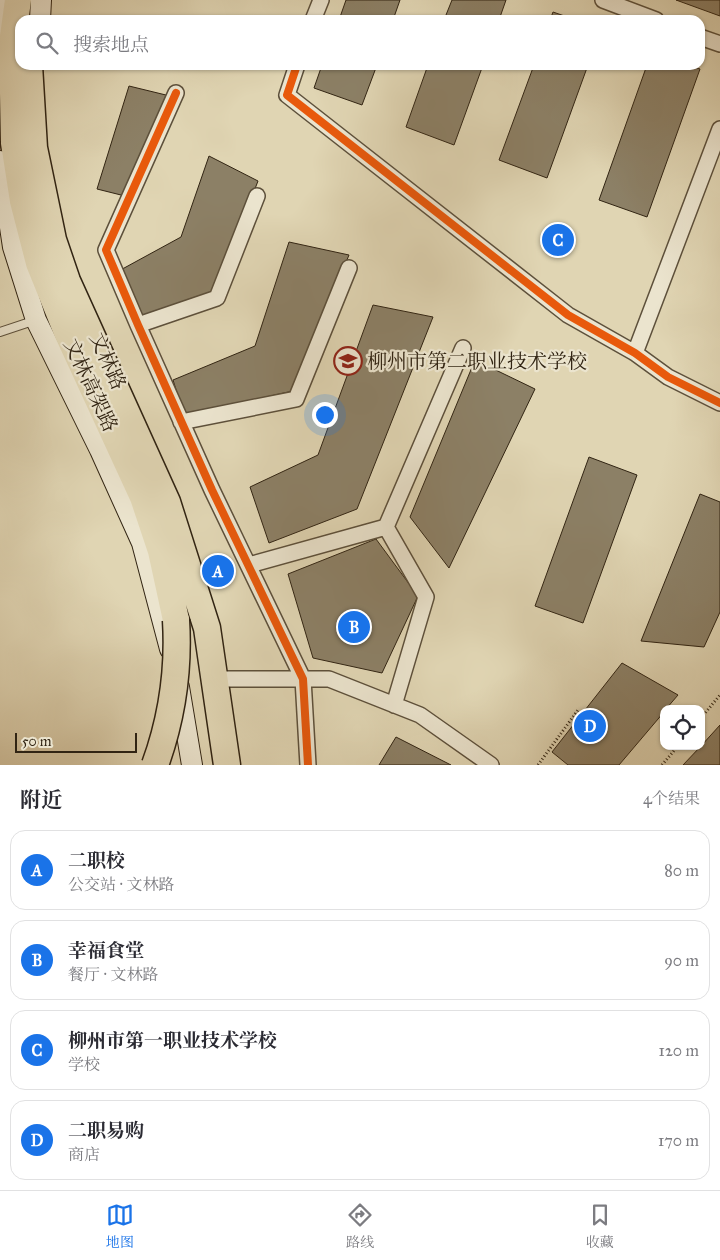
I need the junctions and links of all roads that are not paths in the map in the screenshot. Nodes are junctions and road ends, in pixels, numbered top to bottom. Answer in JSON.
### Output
{"nodes":[{"id":1,"x":4,"y":0,"type":"edge"},
{"id":2,"x":18,"y":0,"type":"edge"},
{"id":3,"x":34,"y":0,"type":"edge"},
{"id":4,"x":41,"y":0,"type":"edge"},
{"id":5,"x":320,"y":0,"type":"edge"},
{"id":6,"x":603,"y":0,"type":"edge"},
{"id":7,"x":16,"y":15,"type":"edge"},
{"id":8,"x":32,"y":15,"type":"edge"},
{"id":9,"x":40,"y":15,"type":"edge"},
{"id":10,"x":315,"y":15,"type":"edge"},
{"id":11,"x":643,"y":15,"type":"edge"},
{"id":12,"x":15,"y":22,"type":"edge"},
{"id":13,"x":705,"y":39,"type":"edge"},
{"id":14,"x":720,"y":44,"type":"edge"},
{"id":15,"x":0,"y":48,"type":"edge"},
{"id":16,"x":29,"y":70,"type":"edge"},
{"id":17,"x":38,"y":70,"type":"edge"},
{"id":18,"x":295,"y":70,"type":"edge"},
{"id":19,"x":176,"y":93,"type":"dead end"},
{"id":20,"x":720,"y":129,"type":"edge"},
{"id":21,"x":0,"y":161,"type":"edge"},
{"id":22,"x":257,"y":196,"type":"dead end"},
{"id":23,"x":349,"y":268,"type":"dead end"},
{"id":24,"x":36,"y":320,"type":"junction"},
{"id":25,"x":138,"y":325,"type":"junction"},
{"id":26,"x":0,"y":332,"type":"edge"},
{"id":27,"x":463,"y":348,"type":"dead end"},
{"id":28,"x":635,"y":353,"type":"junction"},
{"id":29,"x":720,"y":403,"type":"edge"},
{"id":30,"x":182,"y":422,"type":"junction"},
{"id":31,"x":386,"y":527,"type":"junction"},
{"id":32,"x":249,"y":565,"type":"junction"},
{"id":33,"x":226,"y":679,"type":"junction"},
{"id":34,"x":303,"y":679,"type":"junction"},
{"id":35,"x":394,"y":705,"type":"junction"},
{"id":36,"x":155,"y":765,"type":"edge"},
{"id":37,"x":192,"y":765,"type":"edge"},
{"id":38,"x":227,"y":765,"type":"edge"},
{"id":39,"x":238,"y":765,"type":"edge"},
{"id":40,"x":308,"y":765,"type":"edge"},
{"id":41,"x":492,"y":765,"type":"edge"}],
"edges":[{"from":1,"to":15,"type":"main road"},
{"from":2,"to":7,"type":"highway","name":"文林高架路","bridge":true},
{"from":3,"to":8,"type":"highway"},
{"from":4,"to":9,"type":"main road"},
{"from":5,"to":10,"type":"street"},
{"from":6,"to":11,"type":"street"},
{"from":12,"to":36,"type":"highway","name":"文林高架路","bridge":true},
{"from":13,"to":14,"type":"street"},
{"from":16,"to":38,"type":"highway","name":"文林高架路"},
{"from":17,"to":33,"type":"main road","name":"文林路"},
{"from":18,"to":28,"type":"street"},
{"from":19,"to":25,"type":"street"},
{"from":20,"to":28,"type":"street"},
{"from":21,"to":24,"type":"main road"},
{"from":22,"to":25,"type":"street"},
{"from":23,"to":30,"type":"street"},
{"from":24,"to":26,"type":"lane"},
{"from":24,"to":37,"type":"main road"},
{"from":25,"to":30,"type":"street"},
{"from":27,"to":31,"type":"street"},
{"from":28,"to":29,"type":"street"},
{"from":30,"to":32,"type":"street"},
{"from":31,"to":32,"type":"street"},
{"from":31,"to":35,"type":"street"},
{"from":32,"to":34,"type":"street"},
{"from":33,"to":34,"type":"street"},
{"from":33,"to":39,"type":"main road","name":"文林路"},
{"from":34,"to":35,"type":"street"},
{"from":34,"to":40,"type":"street"},
{"from":35,"to":41,"type":"street"}]}
